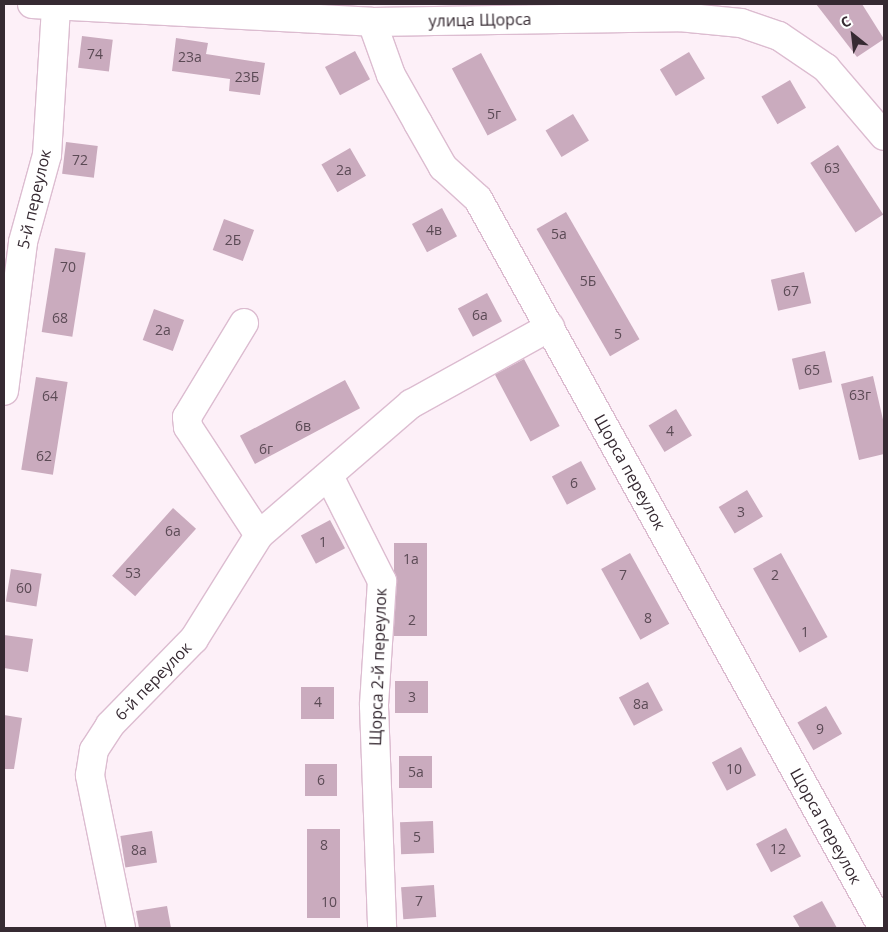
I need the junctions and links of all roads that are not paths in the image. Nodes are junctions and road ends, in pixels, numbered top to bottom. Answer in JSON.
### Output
{"nodes":[{"id":1,"x":44,"y":5,"type":"edge"},
{"id":2,"x":372,"y":22,"type":"junction"},
{"id":3,"x":884,"y":136,"type":"edge"},
{"id":4,"x":244,"y":323,"type":"dead end"},
{"id":5,"x":550,"y":327,"type":"junction"},
{"id":6,"x":4,"y":391,"type":"edge"},
{"id":7,"x":329,"y":476,"type":"junction"},
{"id":8,"x":259,"y":536,"type":"junction"},
{"id":9,"x":121,"y":928,"type":"edge"},
{"id":10,"x":382,"y":928,"type":"edge"},
{"id":11,"x":883,"y":928,"type":"edge"}],
"edges":[{"from":1,"to":2,"type":"street","name":"улица Щорса"},
{"from":1,"to":6,"type":"street","name":"5-й переулок"},
{"from":2,"to":3,"type":"street","name":"улица Щорса"},
{"from":2,"to":5,"type":"street","name":"Щорса переулок"},
{"from":4,"to":8,"type":"street"},
{"from":5,"to":7,"type":"street"},
{"from":5,"to":11,"type":"street","name":"Щорса переулок"},
{"from":7,"to":8,"type":"street","name":"6-й переулок"},
{"from":7,"to":10,"type":"street","name":"Щорса 2-й переулок"},
{"from":8,"to":9,"type":"street","name":"6-й переулок"}]}
